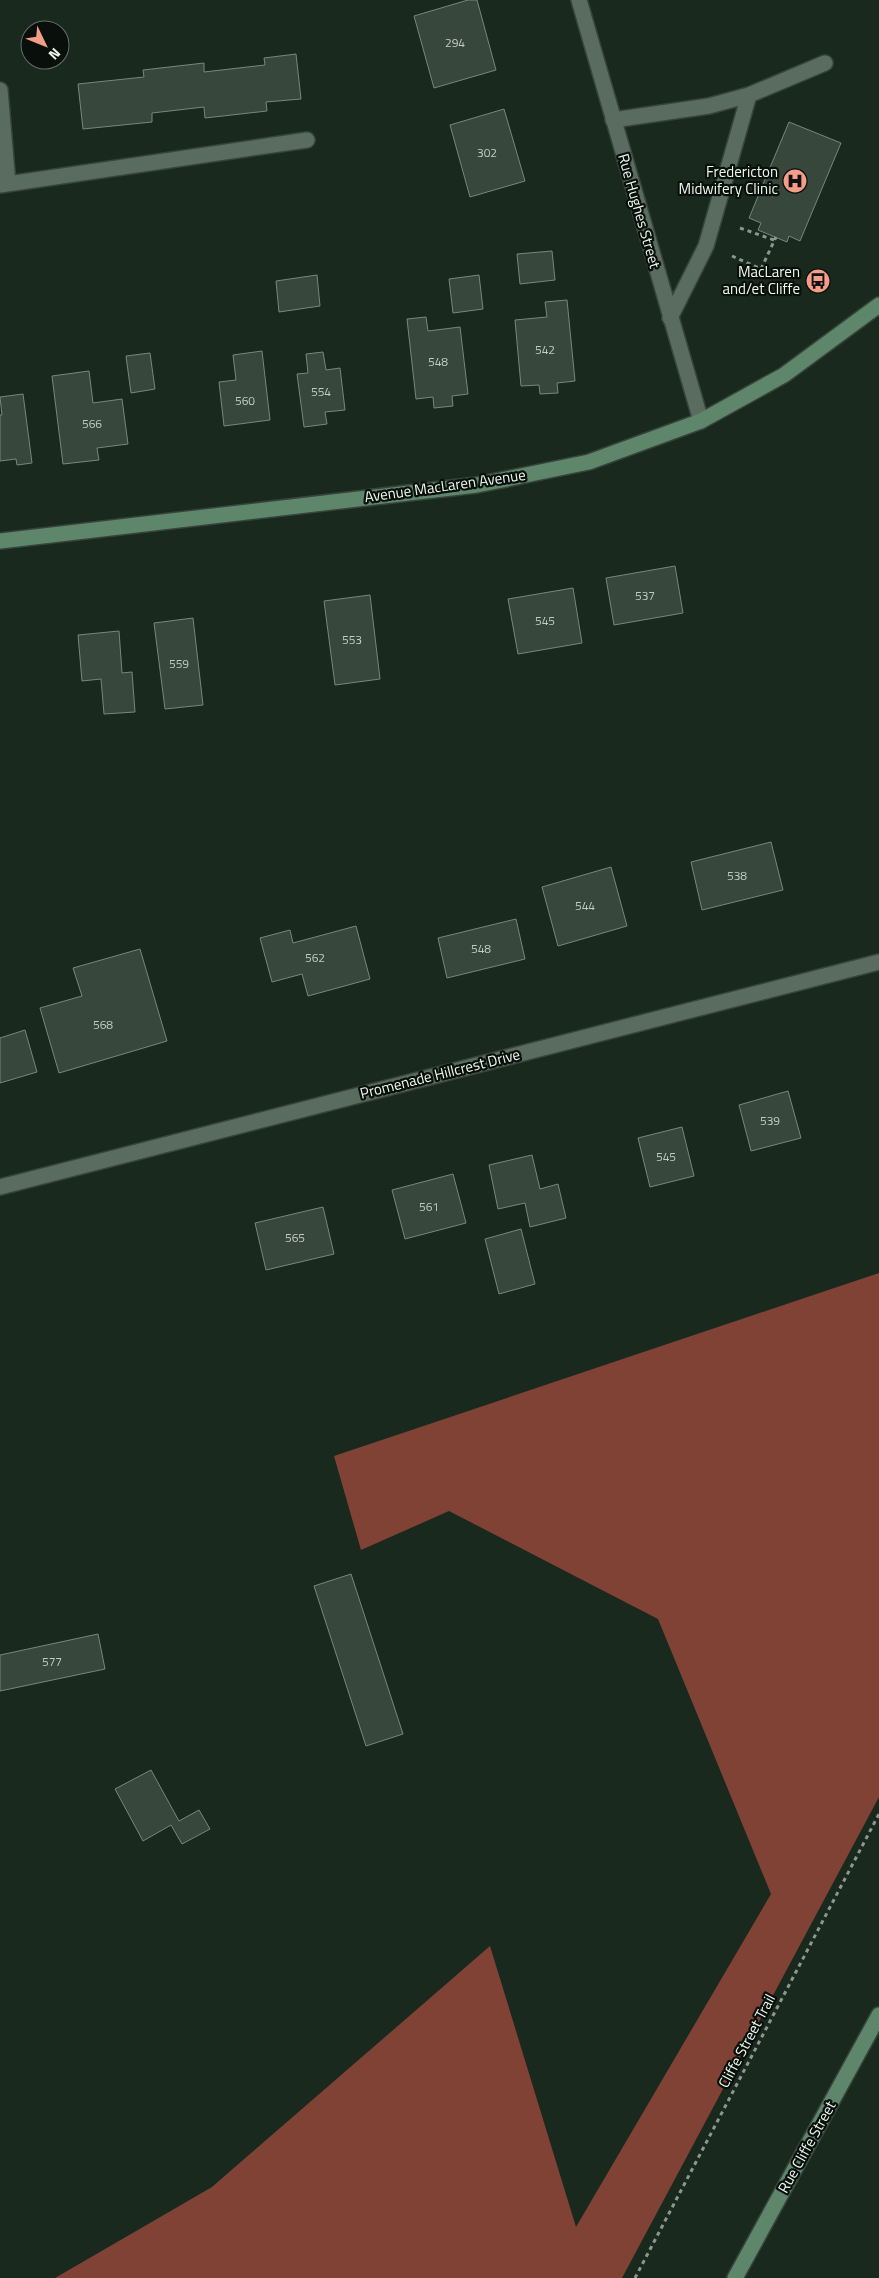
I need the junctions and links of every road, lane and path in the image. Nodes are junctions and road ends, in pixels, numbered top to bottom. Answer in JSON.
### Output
{"nodes":[{"id":1,"x":579,"y":0,"type":"edge"},
{"id":2,"x":825,"y":63,"type":"dead end"},
{"id":3,"x":0,"y":90,"type":"edge"},
{"id":4,"x":749,"y":95,"type":"junction"},
{"id":5,"x":614,"y":120,"type":"junction"},
{"id":6,"x":307,"y":140,"type":"dead end"},
{"id":7,"x":4,"y":185,"type":"edge"},
{"id":8,"x":758,"y":234,"type":"dead end"},
{"id":9,"x":706,"y":246,"type":"junction"},
{"id":10,"x":879,"y":305,"type":"edge"},
{"id":11,"x":670,"y":318,"type":"junction"},
{"id":12,"x":701,"y":421,"type":"junction"},
{"id":13,"x":0,"y":541,"type":"edge"},
{"id":14,"x":879,"y":962,"type":"edge"},
{"id":15,"x":0,"y":1187,"type":"edge"},
{"id":16,"x":879,"y":1814,"type":"edge"},
{"id":17,"x":879,"y":2015,"type":"edge"},
{"id":18,"x":635,"y":2278,"type":"edge"},
{"id":19,"x":735,"y":2278,"type":"edge"}],
"edges":[{"from":1,"to":5,"type":"street","name":"Rue Hughes Street"},
{"from":2,"to":4,"type":"street"},
{"from":3,"to":7,"type":"street"},
{"from":4,"to":5,"type":"street"},
{"from":4,"to":9,"type":"street"},
{"from":5,"to":11,"type":"street","name":"Rue Hughes Street"},
{"from":6,"to":7,"type":"street"},
{"from":8,"to":9,"type":"path"},
{"from":9,"to":11,"type":"street"},
{"from":10,"to":12,"type":"street","name":"Avenue MacLaren Avenue"},
{"from":11,"to":12,"type":"street","name":"Rue Hughes Street"},
{"from":12,"to":13,"type":"street","name":"Avenue MacLaren Avenue"},
{"from":14,"to":15,"type":"street","name":"Promenade Hillcrest Drive"},
{"from":16,"to":18,"type":"path","name":"Cliffe Street Trail"},
{"from":17,"to":19,"type":"street","name":"Rue Cliffe Street"}]}
